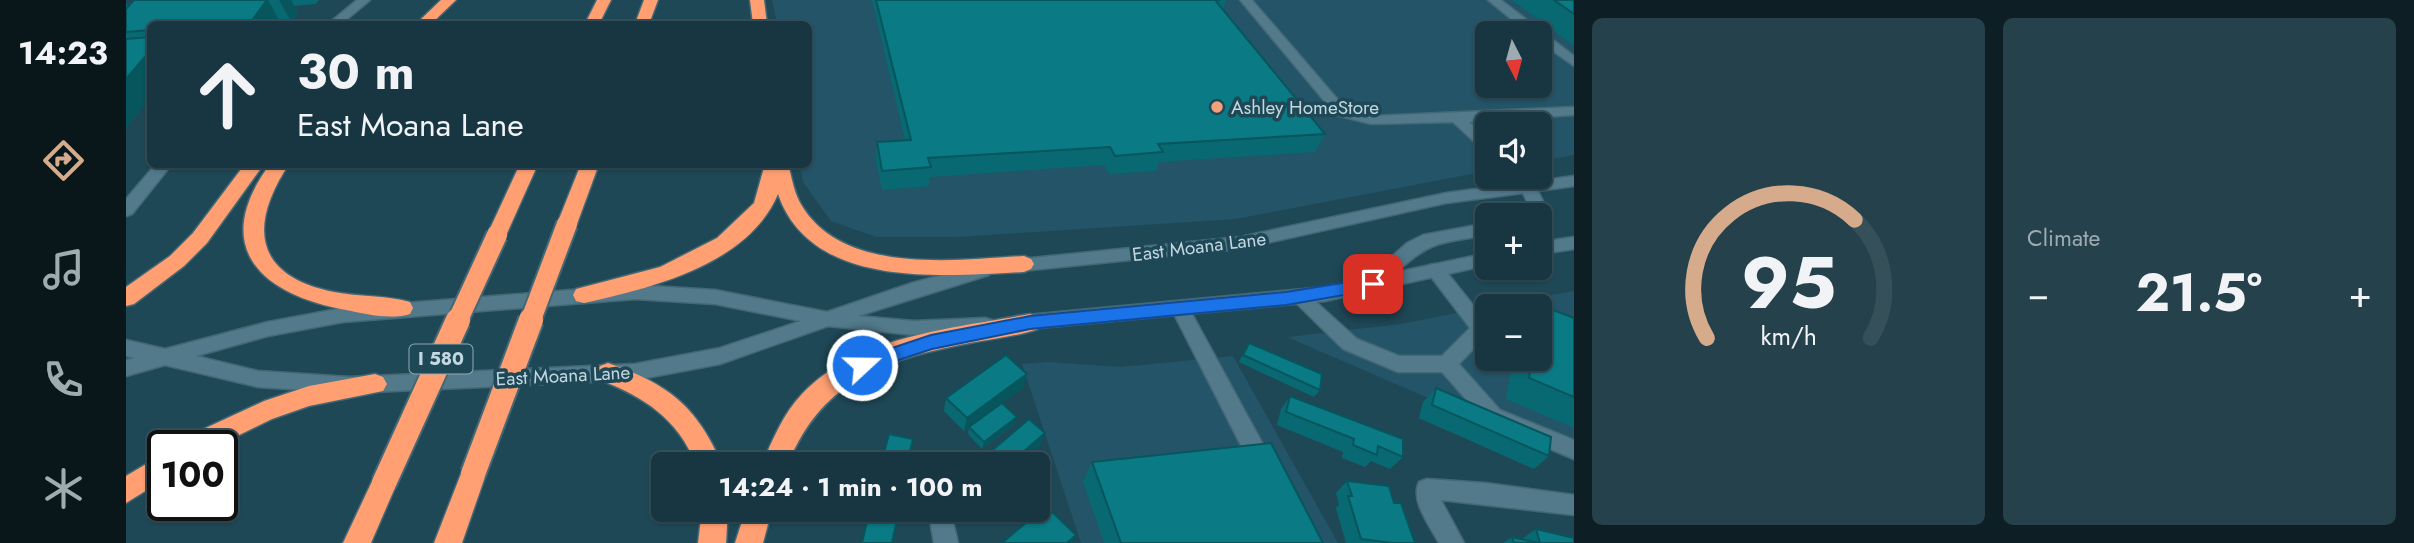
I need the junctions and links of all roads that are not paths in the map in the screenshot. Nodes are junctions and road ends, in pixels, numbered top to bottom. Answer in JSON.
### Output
{"nodes":[{"id":1,"x":364,"y":0,"type":"edge"},
{"id":2,"x":449,"y":0,"type":"edge"},
{"id":3,"x":604,"y":0,"type":"edge"},
{"id":4,"x":651,"y":0,"type":"edge"},
{"id":5,"x":757,"y":0,"type":"edge"},
{"id":6,"x":1246,"y":0,"type":"edge"},
{"id":7,"x":1494,"y":0,"type":"edge"},
{"id":8,"x":338,"y":21,"type":"edge"},
{"id":9,"x":426,"y":21,"type":"edge"},
{"id":10,"x":594,"y":21,"type":"edge"},
{"id":11,"x":643,"y":21,"type":"edge"},
{"id":12,"x":760,"y":21,"type":"edge"},
{"id":13,"x":1520,"y":21,"type":"edge"},
{"id":14,"x":1552,"y":46,"type":"edge"},
{"id":15,"x":1574,"y":62,"type":"edge"},
{"id":16,"x":1574,"y":111,"type":"edge"},
{"id":17,"x":1457,"y":118,"type":"junction"},
{"id":18,"x":1475,"y":135,"type":"edge"},
{"id":19,"x":162,"y":168,"type":"edge"},
{"id":20,"x":252,"y":168,"type":"edge"},
{"id":21,"x":277,"y":168,"type":"edge"},
{"id":22,"x":527,"y":168,"type":"edge"},
{"id":23,"x":589,"y":168,"type":"edge"},
{"id":24,"x":776,"y":168,"type":"edge"},
{"id":25,"x":778,"y":168,"type":"edge"},
{"id":26,"x":1552,"y":181,"type":"edge"},
{"id":27,"x":1574,"y":181,"type":"edge"},
{"id":28,"x":1487,"y":189,"type":"edge"},
{"id":29,"x":126,"y":210,"type":"edge"},
{"id":30,"x":1475,"y":231,"type":"edge"},
{"id":31,"x":1574,"y":243,"type":"edge"},
{"id":32,"x":1552,"y":246,"type":"edge"},
{"id":33,"x":1475,"y":262,"type":"edge"},
{"id":34,"x":1024,"y":264,"type":"junction"},
{"id":35,"x":1435,"y":270,"type":"junction"},
{"id":36,"x":1373,"y":284,"type":"junction"},
{"id":37,"x":584,"y":295,"type":"junction"},
{"id":38,"x":1299,"y":297,"type":"junction"},
{"id":39,"x":126,"y":298,"type":"edge"},
{"id":40,"x":402,"y":308,"type":"junction"},
{"id":41,"x":1180,"y":308,"type":"junction"},
{"id":42,"x":827,"y":319,"type":"junction"},
{"id":43,"x":1030,"y":323,"type":"junction"},
{"id":44,"x":126,"y":348,"type":"edge"},
{"id":45,"x":169,"y":356,"type":"junction"},
{"id":46,"x":1447,"y":364,"type":"junction"},
{"id":47,"x":126,"y":368,"type":"edge"},
{"id":48,"x":608,"y":373,"type":"junction"},
{"id":49,"x":375,"y":384,"type":"junction"},
{"id":50,"x":225,"y":430,"type":"edge"},
{"id":51,"x":1574,"y":450,"type":"edge"},
{"id":52,"x":704,"y":452,"type":"edge"},
{"id":53,"x":781,"y":452,"type":"edge"},
{"id":54,"x":147,"y":476,"type":"edge"},
{"id":55,"x":1272,"y":483,"type":"edge"},
{"id":56,"x":126,"y":491,"type":"edge"},
{"id":57,"x":1574,"y":505,"type":"edge"},
{"id":58,"x":714,"y":522,"type":"edge"},
{"id":59,"x":755,"y":522,"type":"edge"},
{"id":60,"x":942,"y":522,"type":"edge"},
{"id":61,"x":357,"y":543,"type":"edge"},
{"id":62,"x":448,"y":543,"type":"edge"},
{"id":63,"x":712,"y":543,"type":"edge"},
{"id":64,"x":749,"y":543,"type":"edge"},
{"id":65,"x":946,"y":543,"type":"edge"},
{"id":66,"x":1452,"y":543,"type":"edge"}],
"edges":[{"from":1,"to":8,"type":"main road"},
{"from":2,"to":9,"type":"highway"},
{"from":3,"to":10,"type":"highway"},
{"from":4,"to":11,"type":"highway"},
{"from":5,"to":12,"type":"highway"},
{"from":6,"to":17,"type":"main road"},
{"from":7,"to":13,"type":"main road"},
{"from":14,"to":15,"type":"main road"},
{"from":16,"to":17,"type":"main road"},
{"from":17,"to":18,"type":"main road"},
{"from":19,"to":29,"type":"main road"},
{"from":20,"to":39,"type":"highway"},
{"from":21,"to":40,"type":"highway"},
{"from":22,"to":61,"type":"highway","number":"I 580","bridge":true},
{"from":23,"to":62,"type":"highway","bridge":true},
{"from":24,"to":37,"type":"highway"},
{"from":25,"to":34,"type":"highway"},
{"from":26,"to":27,"type":"main road","name":"East Moana Lane"},
{"from":28,"to":34,"type":"main road","name":"East Moana Lane"},
{"from":30,"to":36,"type":"main road"},
{"from":31,"to":32,"type":"main road"},
{"from":33,"to":35,"type":"main road","name":"East Moana Lane"},
{"from":34,"to":42,"type":"main road","name":"East Moana Lane"},
{"from":35,"to":36,"type":"main road","name":"East Moana Lane"},
{"from":35,"to":46,"type":"main road"},
{"from":36,"to":38,"type":"main road","name":"East Moana Lane"},
{"from":37,"to":40,"type":"main road","name":"East Moana Lane"},
{"from":37,"to":42,"type":"main road","name":"East Moana Lane"},
{"from":38,"to":41,"type":"main road","name":"East Moana Lane"},
{"from":38,"to":46,"type":"main road"},
{"from":40,"to":45,"type":"main road","name":"East Moana Lane"},
{"from":41,"to":43,"type":"main road","name":"East Moana Lane"},
{"from":41,"to":55,"type":"main road"},
{"from":42,"to":43,"type":"main road","name":"East Moana Lane"},
{"from":42,"to":48,"type":"main road","name":"East Moana Lane"},
{"from":43,"to":53,"type":"highway"},
{"from":44,"to":45,"type":"main road","name":"East Moana Lane"},
{"from":45,"to":47,"type":"main road","name":"East Moana Lane"},
{"from":45,"to":49,"type":"main road","name":"East Moana Lane"},
{"from":46,"to":51,"type":"main road"},
{"from":48,"to":49,"type":"main road","name":"East Moana Lane"},
{"from":48,"to":52,"type":"highway"},
{"from":49,"to":50,"type":"highway"},
{"from":54,"to":56,"type":"highway"},
{"from":57,"to":66,"type":"main road"},
{"from":58,"to":63,"type":"highway"},
{"from":59,"to":64,"type":"highway"},
{"from":60,"to":65,"type":"main road"}]}
